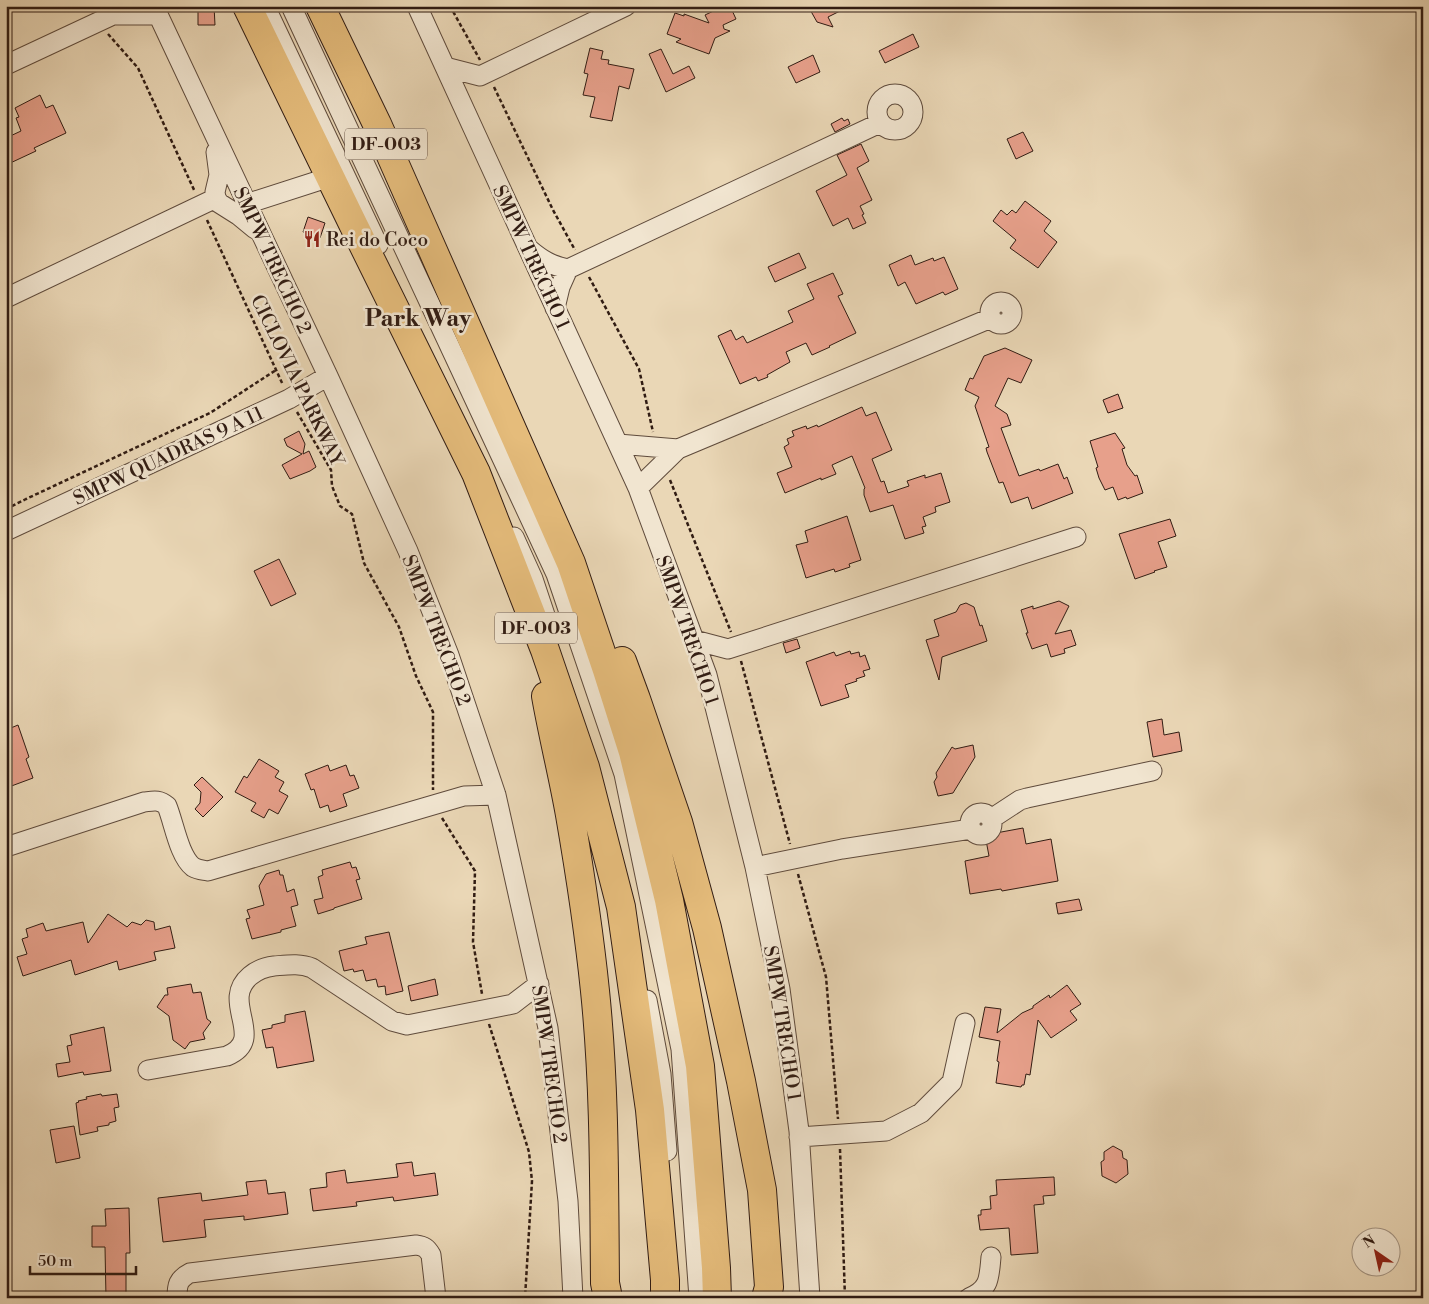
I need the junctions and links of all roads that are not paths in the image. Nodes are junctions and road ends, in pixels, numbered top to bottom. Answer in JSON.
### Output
{"nodes":[{"id":1,"x":247,"y":6,"type":"edge"},
{"id":2,"x":265,"y":6,"type":"edge"},
{"id":3,"x":291,"y":6,"type":"edge"},
{"id":4,"x":320,"y":6,"type":"edge"},
{"id":5,"x":417,"y":6,"type":"edge"},
{"id":6,"x":626,"y":6,"type":"edge"},
{"id":7,"x":156,"y":10,"type":"edge"},
{"id":8,"x":110,"y":14,"type":"edge"},
{"id":9,"x":6,"y":65,"type":"edge"},
{"id":10,"x":445,"y":67,"type":"junction"},
{"id":11,"x":480,"y":76,"type":"junction"},
{"id":12,"x":463,"y":108,"type":"junction"},
{"id":13,"x":880,"y":123,"type":"dead end"},
{"id":14,"x":213,"y":133,"type":"junction"},
{"id":15,"x":330,"y":178,"type":"junction"},
{"id":16,"x":208,"y":201,"type":"junction"},
{"id":17,"x":246,"y":204,"type":"junction"},
{"id":18,"x":261,"y":235,"type":"junction"},
{"id":19,"x":528,"y":249,"type":"junction"},
{"id":20,"x":568,"y":269,"type":"junction"},
{"id":21,"x":6,"y":298,"type":"edge"},
{"id":22,"x":555,"y":308,"type":"junction"},
{"id":23,"x":991,"y":318,"type":"dead end"},
{"id":24,"x":328,"y":376,"type":"junction"},
{"id":25,"x":618,"y":444,"type":"junction"},
{"id":26,"x":678,"y":449,"type":"junction"},
{"id":27,"x":638,"y":488,"type":"junction"},
{"id":28,"x":6,"y":531,"type":"edge"},
{"id":29,"x":1076,"y":537,"type":"dead end"},
{"id":30,"x":571,"y":563,"type":"junction"},
{"id":31,"x":694,"y":640,"type":"junction"},
{"id":32,"x":728,"y":649,"type":"junction"},
{"id":33,"x":545,"y":650,"type":"junction"},
{"id":34,"x":707,"y":675,"type":"junction"},
{"id":35,"x":1152,"y":770,"type":"dead end"},
{"id":36,"x":488,"y":771,"type":"junction"},
{"id":37,"x":496,"y":795,"type":"junction"},
{"id":38,"x":464,"y":796,"type":"junction"},
{"id":39,"x":6,"y":847,"type":"edge"},
{"id":40,"x":755,"y":867,"type":"junction"},
{"id":41,"x":539,"y":984,"type":"junction"},
{"id":42,"x":513,"y":1004,"type":"junction"},
{"id":43,"x":546,"y":1014,"type":"junction"},
{"id":44,"x":965,"y":1023,"type":"dead end"},
{"id":45,"x":148,"y":1070,"type":"dead end"},
{"id":46,"x":799,"y":1137,"type":"junction"},
{"id":47,"x":991,"y":1257,"type":"dead end"},
{"id":48,"x":768,"y":1292,"type":"edge"},
{"id":49,"x":177,"y":1298,"type":"edge"},
{"id":50,"x":436,"y":1298,"type":"edge"},
{"id":51,"x":573,"y":1298,"type":"edge"},
{"id":52,"x":608,"y":1298,"type":"edge"},
{"id":53,"x":665,"y":1298,"type":"edge"},
{"id":54,"x":679,"y":1298,"type":"edge"},
{"id":55,"x":698,"y":1298,"type":"edge"},
{"id":56,"x":717,"y":1298,"type":"edge"},
{"id":57,"x":810,"y":1298,"type":"edge"},
{"id":58,"x":969,"y":1298,"type":"edge"}],
"edges":[{"from":1,"to":15,"type":"highway","number":"DF-003"},
{"from":2,"to":54,"type":"street"},
{"from":3,"to":55,"type":"street"},
{"from":4,"to":30,"type":"highway","number":"DF-003"},
{"from":5,"to":10,"type":"street","name":"SMPW TRECHO 1"},
{"from":6,"to":11,"type":"street"},
{"from":7,"to":8,"type":"street"},
{"from":7,"to":14,"type":"street","name":"SMPW TRECHO 2"},
{"from":8,"to":9,"type":"street"},
{"from":10,"to":11,"type":"street"},
{"from":10,"to":12,"type":"street","name":"SMPW TRECHO 1"},
{"from":11,"to":12,"type":"street"},
{"from":12,"to":19,"type":"street","name":"SMPW TRECHO 1"},
{"from":13,"to":20,"type":"street"},
{"from":14,"to":16,"type":"street"},
{"from":14,"to":17,"type":"street","name":"SMPW TRECHO 2"},
{"from":15,"to":17,"type":"street"},
{"from":15,"to":33,"type":"highway","number":"DF-003"},
{"from":16,"to":18,"type":"street"},
{"from":16,"to":21,"type":"street"},
{"from":17,"to":18,"type":"street","name":"SMPW TRECHO 2"},
{"from":18,"to":24,"type":"street","name":"SMPW TRECHO 2"},
{"from":19,"to":20,"type":"street"},
{"from":19,"to":22,"type":"street","name":"SMPW TRECHO 1"},
{"from":20,"to":22,"type":"street"},
{"from":22,"to":25,"type":"street","name":"SMPW TRECHO 1"},
{"from":23,"to":26,"type":"street"},
{"from":24,"to":28,"type":"street","name":"SMPW QUADRAS 9 A 11"},
{"from":24,"to":36,"type":"street","name":"SMPW TRECHO 2"},
{"from":25,"to":26,"type":"street"},
{"from":25,"to":27,"type":"street","name":"SMPW TRECHO 1"},
{"from":26,"to":27,"type":"street"},
{"from":27,"to":31,"type":"street","name":"SMPW TRECHO 1"},
{"from":29,"to":32,"type":"street"},
{"from":30,"to":48,"type":"highway"},
{"from":30,"to":56,"type":"highway","number":"DF-003"},
{"from":31,"to":32,"type":"street"},
{"from":31,"to":34,"type":"street","name":"SMPW TRECHO 1"},
{"from":32,"to":34,"type":"street"},
{"from":33,"to":52,"type":"highway"},
{"from":33,"to":53,"type":"highway","number":"DF-003"},
{"from":34,"to":40,"type":"street","name":"SMPW TRECHO 1"},
{"from":35,"to":40,"type":"street"},
{"from":36,"to":37,"type":"street","name":"SMPW TRECHO 2"},
{"from":36,"to":38,"type":"street"},
{"from":37,"to":38,"type":"street"},
{"from":37,"to":41,"type":"street","name":"SMPW TRECHO 2"},
{"from":38,"to":39,"type":"street"},
{"from":40,"to":46,"type":"street","name":"SMPW TRECHO 1"},
{"from":41,"to":42,"type":"street"},
{"from":41,"to":43,"type":"street","name":"SMPW TRECHO 2"},
{"from":42,"to":43,"type":"street"},
{"from":42,"to":45,"type":"street"},
{"from":43,"to":51,"type":"street","name":"SMPW TRECHO 2"},
{"from":44,"to":46,"type":"street"},
{"from":46,"to":57,"type":"street","name":"SMPW TRECHO 1"},
{"from":47,"to":58,"type":"street"},
{"from":49,"to":50,"type":"street"}]}
